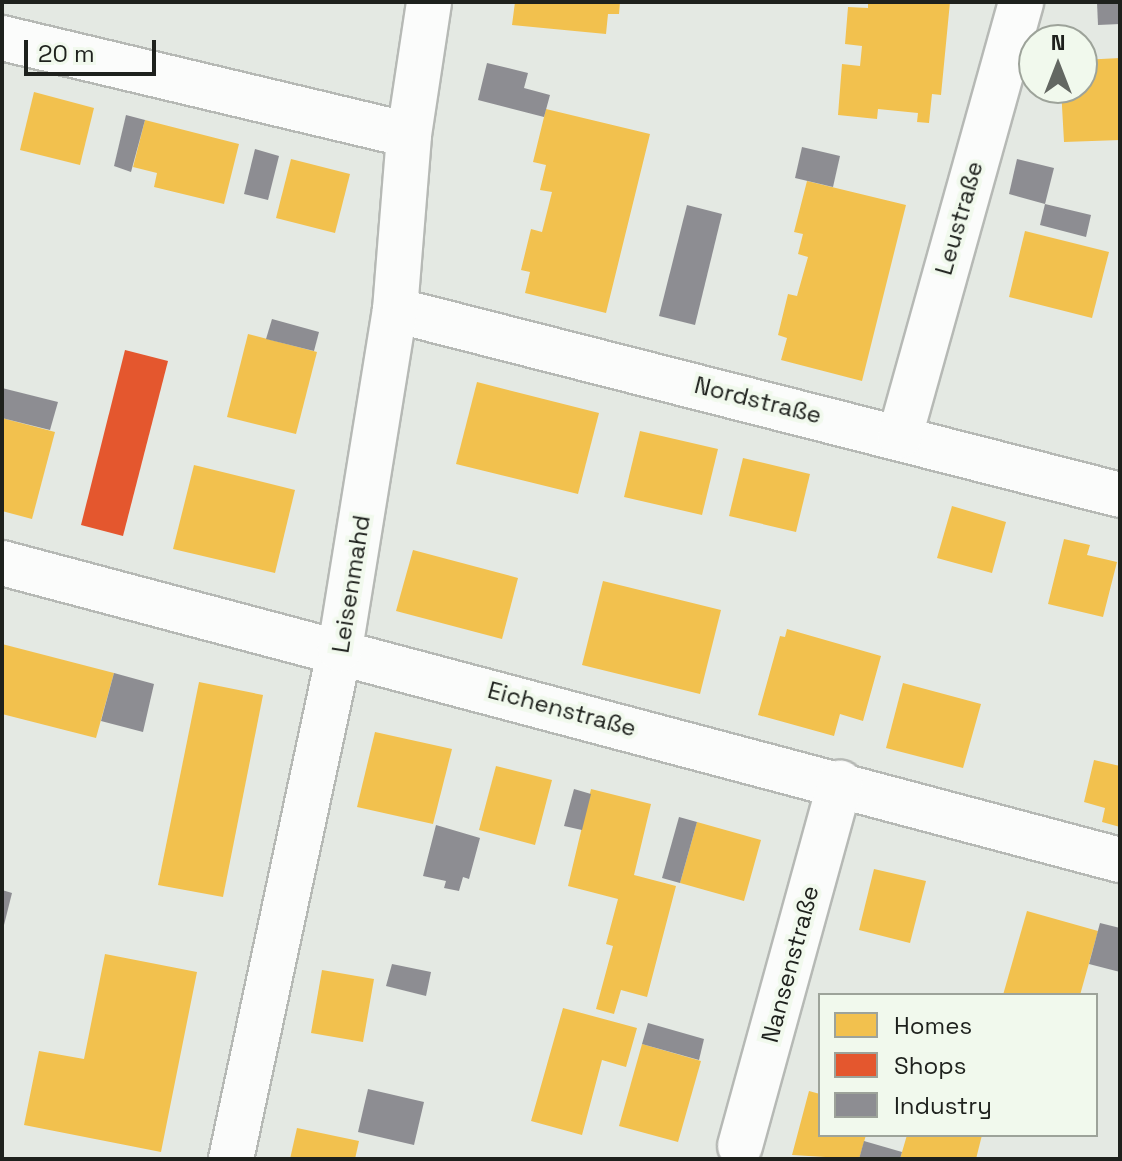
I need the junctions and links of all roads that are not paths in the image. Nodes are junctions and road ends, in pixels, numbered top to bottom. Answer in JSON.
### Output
{"nodes":[{"id":1,"x":429,"y":2,"type":"edge"},
{"id":2,"x":1021,"y":2,"type":"edge"},
{"id":3,"x":2,"y":38,"type":"edge"},
{"id":4,"x":409,"y":135,"type":"junction"},
{"id":5,"x":395,"y":310,"type":"junction"},
{"id":6,"x":900,"y":436,"type":"junction"},
{"id":7,"x":1120,"y":495,"type":"edge"},
{"id":8,"x":2,"y":563,"type":"edge"},
{"id":9,"x":340,"y":649,"type":"junction"},
{"id":10,"x":840,"y":782,"type":"junction"},
{"id":11,"x":1120,"y":860,"type":"edge"},
{"id":12,"x":740,"y":1146,"type":"dead end"},
{"id":13,"x":231,"y":1159,"type":"edge"}],
"edges":[{"from":1,"to":4,"type":"street","name":"Leisenmahd"},
{"from":2,"to":6,"type":"street","name":"Leustraße"},
{"from":3,"to":4,"type":"street"},
{"from":4,"to":5,"type":"street","name":"Leisenmahd"},
{"from":5,"to":6,"type":"street","name":"Nordstraße"},
{"from":5,"to":9,"type":"street","name":"Leisenmahd"},
{"from":6,"to":7,"type":"street","name":"Nordstraße"},
{"from":8,"to":9,"type":"street","name":"Eichenstraße"},
{"from":9,"to":10,"type":"street","name":"Eichenstraße"},
{"from":9,"to":13,"type":"street","name":"Leisenmahd"},
{"from":10,"to":11,"type":"street","name":"Eichenstraße"},
{"from":10,"to":12,"type":"street","name":"Nansenstraße"}]}
